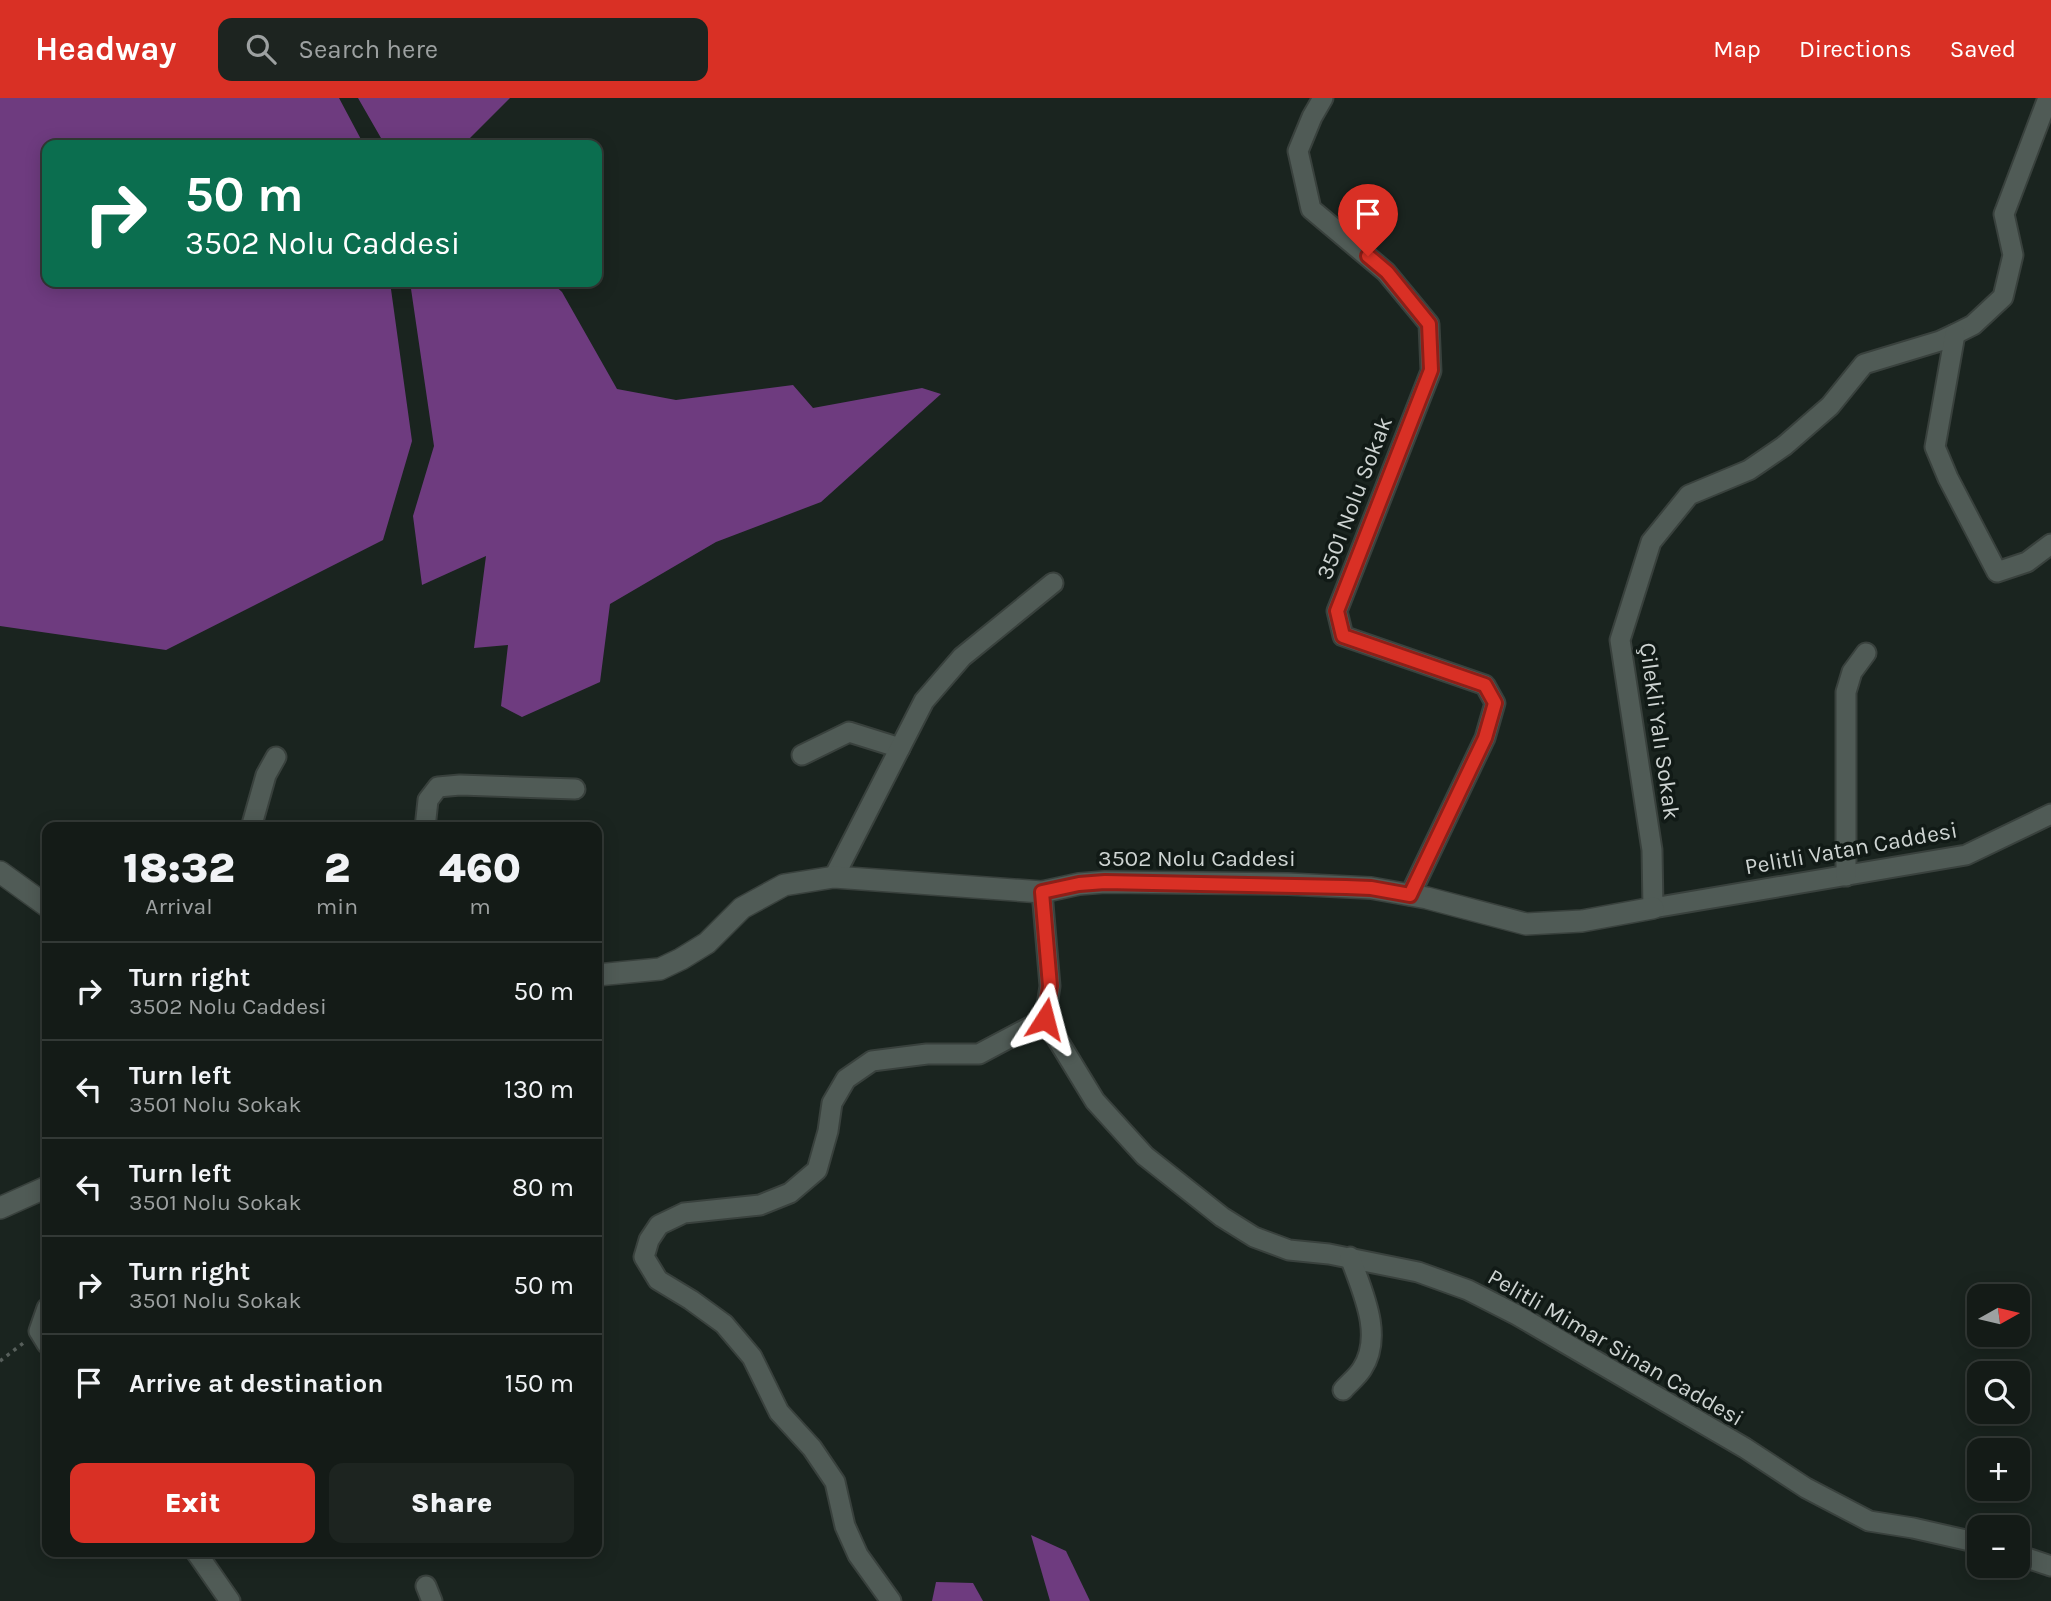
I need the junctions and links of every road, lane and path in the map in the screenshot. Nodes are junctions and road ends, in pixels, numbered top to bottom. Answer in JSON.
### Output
{"nodes":[{"id":1,"x":1323,"y":98,"type":"edge"},
{"id":2,"x":2048,"y":98,"type":"edge"},
{"id":3,"x":1955,"y":334,"type":"junction"},
{"id":4,"x":2051,"y":544,"type":"edge"},
{"id":5,"x":1053,"y":583,"type":"dead end"},
{"id":6,"x":1866,"y":653,"type":"dead end"},
{"id":7,"x":900,"y":748,"type":"junction"},
{"id":8,"x":802,"y":755,"type":"dead end"},
{"id":9,"x":276,"y":757,"type":"dead end"},
{"id":10,"x":575,"y":789,"type":"dead end"},
{"id":11,"x":2051,"y":814,"type":"edge"},
{"id":12,"x":253,"y":822,"type":"edge"},
{"id":13,"x":426,"y":822,"type":"edge"},
{"id":14,"x":0,"y":872,"type":"edge"},
{"id":15,"x":1846,"y":876,"type":"junction"},
{"id":16,"x":834,"y":877,"type":"junction"},
{"id":17,"x":1042,"y":892,"type":"junction"},
{"id":18,"x":1410,"y":895,"type":"junction"},
{"id":19,"x":42,"y":902,"type":"edge"},
{"id":20,"x":1653,"y":908,"type":"junction"},
{"id":21,"x":602,"y":975,"type":"edge"},
{"id":22,"x":1045,"y":1019,"type":"junction"},
{"id":23,"x":42,"y":1189,"type":"edge"},
{"id":24,"x":0,"y":1208,"type":"edge"},
{"id":25,"x":1350,"y":1257,"type":"junction"},
{"id":26,"x":42,"y":1339,"type":"edge"},
{"id":27,"x":0,"y":1361,"type":"edge"},
{"id":28,"x":1343,"y":1390,"type":"dead end"},
{"id":29,"x":1967,"y":1541,"type":"edge"},
{"id":30,"x":199,"y":1557,"type":"edge"},
{"id":31,"x":2030,"y":1559,"type":"edge"},
{"id":32,"x":2051,"y":1566,"type":"edge"},
{"id":33,"x":230,"y":1601,"type":"edge"},
{"id":34,"x":891,"y":1601,"type":"edge"}],
"edges":[{"from":1,"to":18,"type":"street","name":"3501 Nolu Sokak"},
{"from":2,"to":3,"type":"street","name":"Çilekli Yalı Sokak"},
{"from":3,"to":4,"type":"street"},
{"from":3,"to":20,"type":"street","name":"Çilekli Yalı Sokak"},
{"from":5,"to":7,"type":"street"},
{"from":6,"to":15,"type":"street"},
{"from":7,"to":8,"type":"street"},
{"from":7,"to":16,"type":"street"},
{"from":9,"to":12,"type":"street"},
{"from":10,"to":13,"type":"street"},
{"from":11,"to":15,"type":"street","name":"Pelitli Vatan Caddesi"},
{"from":14,"to":19,"type":"street"},
{"from":15,"to":20,"type":"street","name":"Pelitli Vatan Caddesi"},
{"from":16,"to":17,"type":"street","name":"3502 Nolu Caddesi"},
{"from":16,"to":21,"type":"street","name":"3502 Nolu Caddesi"},
{"from":17,"to":18,"type":"street","name":"3502 Nolu Caddesi"},
{"from":17,"to":22,"type":"street"},
{"from":18,"to":20,"type":"street","name":"3502 Nolu Caddesi"},
{"from":22,"to":25,"type":"street","name":"Pelitli Mimar Sinan Caddesi"},
{"from":22,"to":34,"type":"street"},
{"from":23,"to":24,"type":"street"},
{"from":25,"to":28,"type":"street"},
{"from":25,"to":29,"type":"street","name":"Pelitli Mimar Sinan Caddesi"},
{"from":26,"to":27,"type":"path"},
{"from":30,"to":33,"type":"street"},
{"from":31,"to":32,"type":"street"}]}
